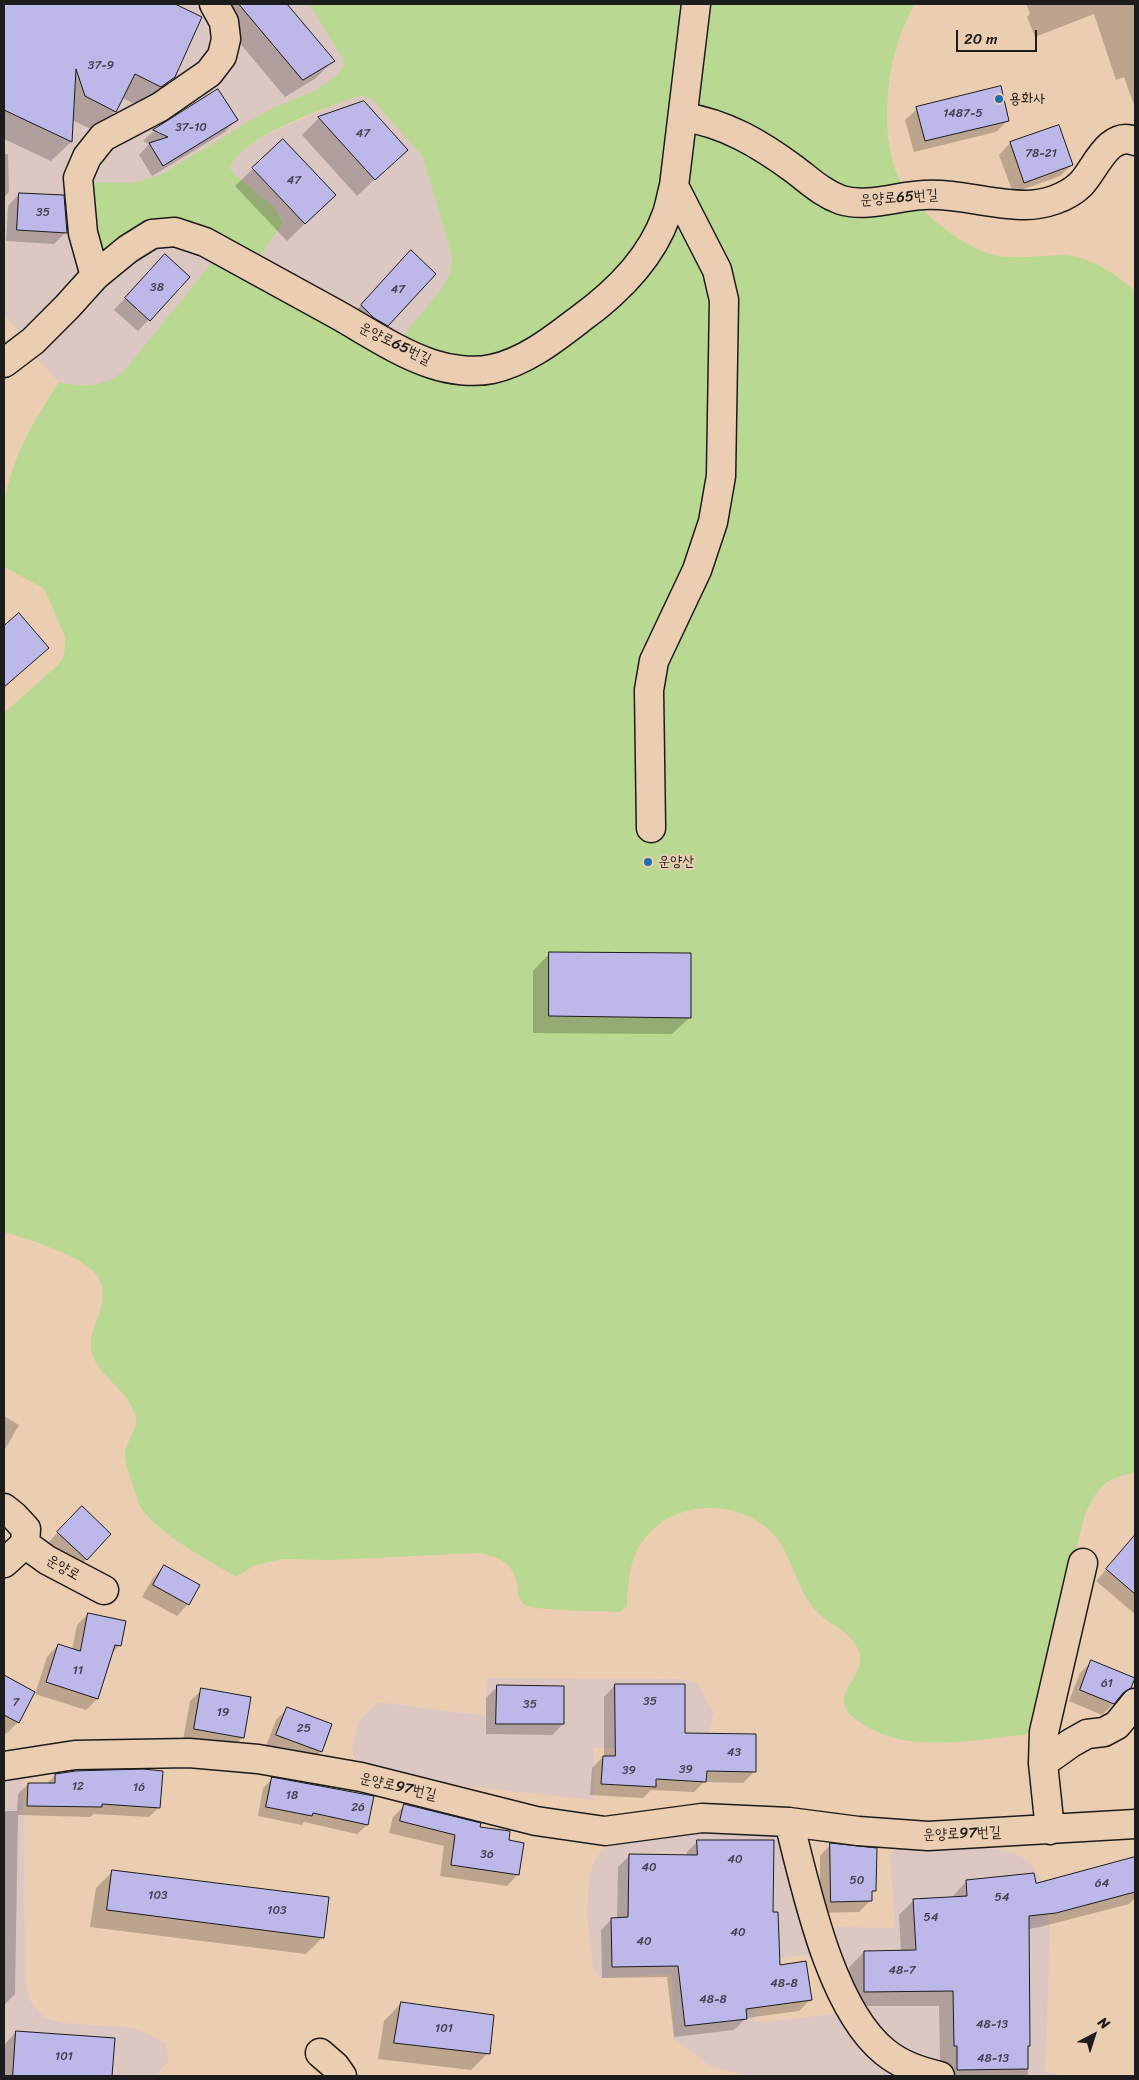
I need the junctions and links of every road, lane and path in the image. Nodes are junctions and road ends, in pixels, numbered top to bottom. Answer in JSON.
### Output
{"nodes":[{"id":1,"x":214,"y":4,"type":"edge"},
{"id":2,"x":696,"y":4,"type":"edge"},
{"id":3,"x":682,"y":117,"type":"junction"},
{"id":4,"x":1135,"y":141,"type":"edge"},
{"id":5,"x":674,"y":186,"type":"junction"},
{"id":6,"x":95,"y":276,"type":"junction"},
{"id":7,"x":4,"y":363,"type":"edge"},
{"id":8,"x":651,"y":828,"type":"dead end"},
{"id":9,"x":4,"y":1508,"type":"edge"},
{"id":10,"x":25,"y":1544,"type":"junction"},
{"id":11,"x":4,"y":1563,"type":"edge"},
{"id":12,"x":1083,"y":1563,"type":"dead end"},
{"id":13,"x":104,"y":1590,"type":"dead end"},
{"id":14,"x":1135,"y":1703,"type":"edge"},
{"id":15,"x":1043,"y":1763,"type":"junction"},
{"id":16,"x":4,"y":1766,"type":"edge"},
{"id":17,"x":789,"y":1822,"type":"junction"},
{"id":18,"x":1135,"y":1824,"type":"edge"},
{"id":19,"x":1050,"y":1830,"type":"junction"},
{"id":20,"x":320,"y":2053,"type":"dead end"},
{"id":21,"x":342,"y":2076,"type":"edge"},
{"id":22,"x":940,"y":2076,"type":"edge"}],
"edges":[{"from":1,"to":6,"type":"lane"},
{"from":2,"to":3,"type":"lane"},
{"from":3,"to":4,"type":"lane","name":"운양로65번길"},
{"from":3,"to":5,"type":"lane","name":"운양로65번길"},
{"from":5,"to":6,"type":"lane","name":"운양로65번길"},
{"from":5,"to":8,"type":"lane"},
{"from":6,"to":7,"type":"lane","name":"운양로65번길"},
{"from":9,"to":10,"type":"lane"},
{"from":10,"to":11,"type":"lane"},
{"from":10,"to":13,"type":"lane","name":"운양로"},
{"from":12,"to":15,"type":"lane"},
{"from":14,"to":15,"type":"lane"},
{"from":15,"to":19,"type":"lane"},
{"from":16,"to":17,"type":"lane","name":"운양로97번길"},
{"from":17,"to":19,"type":"lane","name":"운양로97번길"},
{"from":17,"to":22,"type":"lane"},
{"from":18,"to":19,"type":"lane","name":"운양로97번길"},
{"from":20,"to":21,"type":"lane"}]}
